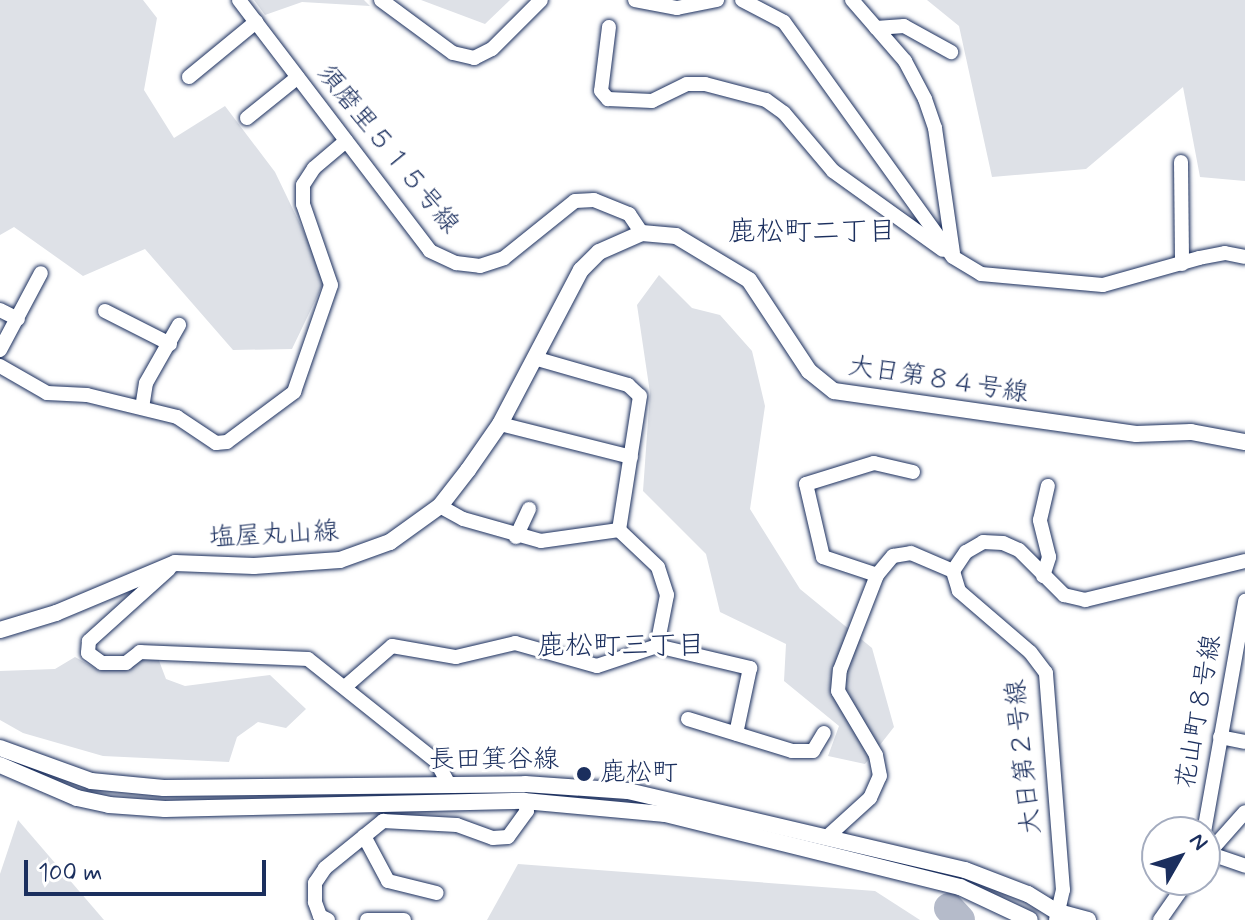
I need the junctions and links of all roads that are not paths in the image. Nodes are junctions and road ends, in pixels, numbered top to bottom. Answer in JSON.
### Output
{"nodes":[{"id":1,"x":239,"y":0,"type":"edge"},
{"id":2,"x":381,"y":0,"type":"edge"},
{"id":3,"x":541,"y":0,"type":"edge"},
{"id":4,"x":635,"y":0,"type":"edge"},
{"id":5,"x":717,"y":0,"type":"edge"},
{"id":6,"x":742,"y":0,"type":"edge"},
{"id":7,"x":852,"y":0,"type":"edge"},
{"id":8,"x":256,"y":22,"type":"junction"},
{"id":9,"x":609,"y":27,"type":"dead end"},
{"id":10,"x":876,"y":28,"type":"junction"},
{"id":11,"x":951,"y":52,"type":"dead end"},
{"id":12,"x":189,"y":77,"type":"dead end"},
{"id":13,"x":298,"y":77,"type":"junction"},
{"id":14,"x":247,"y":118,"type":"dead end"},
{"id":15,"x":346,"y":141,"type":"junction"},
{"id":16,"x":1181,"y":162,"type":"dead end"},
{"id":17,"x":642,"y":233,"type":"junction"},
{"id":18,"x":953,"y":257,"type":"junction"},
{"id":19,"x":1245,"y":257,"type":"edge"},
{"id":20,"x":1182,"y":264,"type":"junction"},
{"id":21,"x":41,"y":273,"type":"dead end"},
{"id":22,"x":0,"y":310,"type":"edge"},
{"id":23,"x":105,"y":311,"type":"dead end"},
{"id":24,"x":18,"y":319,"type":"junction"},
{"id":25,"x":179,"y":325,"type":"dead end"},
{"id":26,"x":170,"y":344,"type":"junction"},
{"id":27,"x":0,"y":350,"type":"edge"},
{"id":28,"x":534,"y":358,"type":"junction"},
{"id":29,"x":0,"y":366,"type":"edge"},
{"id":30,"x":142,"y":408,"type":"junction"},
{"id":31,"x":500,"y":424,"type":"junction"},
{"id":32,"x":1245,"y":442,"type":"edge"},
{"id":33,"x":631,"y":457,"type":"junction"},
{"id":34,"x":913,"y":472,"type":"dead end"},
{"id":35,"x":1048,"y":486,"type":"dead end"},
{"id":36,"x":440,"y":506,"type":"junction"},
{"id":37,"x":529,"y":509,"type":"dead end"},
{"id":38,"x":619,"y":530,"type":"junction"},
{"id":39,"x":516,"y":537,"type":"junction"},
{"id":40,"x":1245,"y":561,"type":"edge"},
{"id":41,"x":175,"y":563,"type":"junction"},
{"id":42,"x":953,"y":571,"type":"junction"},
{"id":43,"x":877,"y":575,"type":"junction"},
{"id":44,"x":1043,"y":576,"type":"junction"},
{"id":45,"x":1245,"y":601,"type":"edge"},
{"id":46,"x":0,"y":630,"type":"edge"},
{"id":47,"x":657,"y":646,"type":"junction"},
{"id":48,"x":346,"y":686,"type":"junction"},
{"id":49,"x":688,"y":719,"type":"dead end"},
{"id":50,"x":824,"y":733,"type":"dead end"},
{"id":51,"x":736,"y":734,"type":"junction"},
{"id":52,"x":1220,"y":737,"type":"junction"},
{"id":53,"x":1245,"y":742,"type":"edge"},
{"id":54,"x":0,"y":748,"type":"edge"},
{"id":55,"x":0,"y":765,"type":"edge"},
{"id":56,"x":449,"y":784,"type":"junction"},
{"id":57,"x":524,"y":801,"type":"junction"},
{"id":58,"x":1245,"y":812,"type":"edge"},
{"id":59,"x":1207,"y":816,"type":"edge"},
{"id":60,"x":364,"y":836,"type":"junction"},
{"id":61,"x":827,"y":837,"type":"junction"},
{"id":62,"x":1221,"y":839,"type":"edge"},
{"id":63,"x":1221,"y":859,"type":"edge"},
{"id":64,"x":1245,"y":866,"type":"edge"},
{"id":65,"x":437,"y":893,"type":"dead end"},
{"id":66,"x":1177,"y":896,"type":"edge"},
{"id":67,"x":1062,"y":917,"type":"edge"},
{"id":68,"x":328,"y":920,"type":"edge"},
{"id":69,"x":367,"y":920,"type":"edge"},
{"id":70,"x":404,"y":920,"type":"edge"},
{"id":71,"x":1030,"y":920,"type":"edge"},
{"id":72,"x":1088,"y":920,"type":"edge"},
{"id":73,"x":1160,"y":920,"type":"edge"}],
"edges":[{"from":1,"to":8,"type":"street","name":"須磨里５１５号線"},
{"from":2,"to":3,"type":"street"},
{"from":4,"to":5,"type":"street"},
{"from":6,"to":18,"type":"street"},
{"from":7,"to":10,"type":"street"},
{"from":8,"to":12,"type":"street"},
{"from":8,"to":13,"type":"street","name":"須磨里５１５号線"},
{"from":9,"to":18,"type":"street"},
{"from":10,"to":11,"type":"street"},
{"from":10,"to":18,"type":"street"},
{"from":13,"to":14,"type":"street"},
{"from":13,"to":15,"type":"street","name":"須磨里５１５号線"},
{"from":15,"to":17,"type":"street","name":"須磨里５１５号線"},
{"from":15,"to":30,"type":"street"},
{"from":16,"to":20,"type":"street"},
{"from":17,"to":28,"type":"street","name":"塩屋丸山線"},
{"from":17,"to":32,"type":"street","name":"大日第８４号線"},
{"from":18,"to":20,"type":"street"},
{"from":19,"to":20,"type":"street"},
{"from":21,"to":24,"type":"street"},
{"from":22,"to":24,"type":"street"},
{"from":23,"to":26,"type":"street"},
{"from":24,"to":27,"type":"street"},
{"from":25,"to":26,"type":"street"},
{"from":26,"to":30,"type":"street"},
{"from":28,"to":31,"type":"street","name":"塩屋丸山線"},
{"from":28,"to":33,"type":"street"},
{"from":29,"to":30,"type":"street"},
{"from":31,"to":33,"type":"street"},
{"from":31,"to":36,"type":"street","name":"塩屋丸山線"},
{"from":33,"to":38,"type":"street"},
{"from":34,"to":43,"type":"street"},
{"from":35,"to":44,"type":"street"},
{"from":36,"to":39,"type":"street"},
{"from":36,"to":41,"type":"street","name":"塩屋丸山線"},
{"from":37,"to":39,"type":"street"},
{"from":38,"to":39,"type":"street"},
{"from":38,"to":47,"type":"street"},
{"from":40,"to":44,"type":"street"},
{"from":41,"to":46,"type":"street","name":"塩屋丸山線"},
{"from":41,"to":48,"type":"street"},
{"from":42,"to":43,"type":"street"},
{"from":42,"to":44,"type":"street"},
{"from":42,"to":67,"type":"street","name":"大日第２号線"},
{"from":43,"to":61,"type":"street"},
{"from":45,"to":52,"type":"street","name":"花山町８号線"},
{"from":47,"to":48,"type":"street"},
{"from":47,"to":51,"type":"street"},
{"from":48,"to":56,"type":"street"},
{"from":49,"to":51,"type":"street"},
{"from":50,"to":51,"type":"street"},
{"from":52,"to":53,"type":"street"},
{"from":52,"to":59,"type":"street","name":"花山町８号線"},
{"from":54,"to":56,"type":"street","name":"長田箕谷線"},
{"from":55,"to":57,"type":"street","name":"長田箕谷線"},
{"from":56,"to":61,"type":"street","name":"長田箕谷線"},
{"from":57,"to":60,"type":"street"},
{"from":57,"to":71,"type":"street","name":"長田箕谷線"},
{"from":58,"to":62,"type":"street"},
{"from":60,"to":65,"type":"street"},
{"from":60,"to":68,"type":"street"},
{"from":61,"to":67,"type":"street","name":"長田箕谷線"},
{"from":63,"to":64,"type":"street"},
{"from":66,"to":73,"type":"street"},
{"from":67,"to":72,"type":"street","name":"長田箕谷線"},
{"from":69,"to":70,"type":"street"}]}
